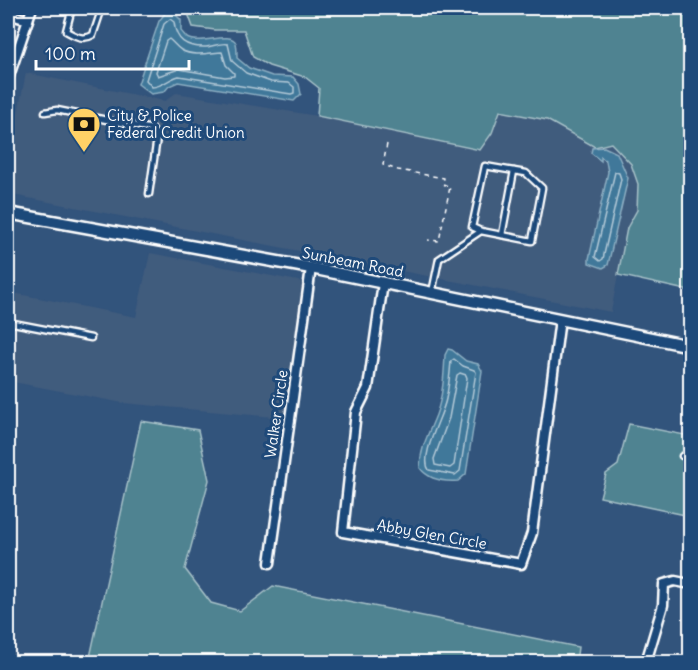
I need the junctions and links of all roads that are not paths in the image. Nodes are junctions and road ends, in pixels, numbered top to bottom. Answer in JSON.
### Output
{"nodes":[{"id":1,"x":32,"y":8,"type":"edge"},
{"id":2,"x":72,"y":8,"type":"edge"},
{"id":3,"x":102,"y":8,"type":"edge"},
{"id":4,"x":8,"y":14,"type":"edge"},
{"id":5,"x":28,"y":20,"type":"junction"},
{"id":6,"x":8,"y":79,"type":"edge"},
{"id":7,"x":45,"y":112,"type":"dead end"},
{"id":8,"x":514,"y":171,"type":"junction"},
{"id":9,"x":149,"y":194,"type":"dead end"},
{"id":10,"x":8,"y":213,"type":"edge"},
{"id":11,"x":481,"y":231,"type":"junction"},
{"id":12,"x":502,"y":235,"type":"junction"},
{"id":13,"x":311,"y":268,"type":"junction"},
{"id":14,"x":383,"y":283,"type":"junction"},
{"id":15,"x":432,"y":293,"type":"junction"},
{"id":16,"x":560,"y":319,"type":"junction"},
{"id":17,"x":8,"y":322,"type":"edge"},
{"id":18,"x":91,"y":338,"type":"dead end"},
{"id":19,"x":690,"y":346,"type":"edge"},
{"id":20,"x":682,"y":456,"type":"dead end"},
{"id":21,"x":690,"y":458,"type":"edge"},
{"id":22,"x":270,"y":563,"type":"dead end"},
{"id":23,"x":690,"y":584,"type":"edge"},
{"id":24,"x":646,"y":663,"type":"edge"}],
"edges":[{"from":1,"to":5,"type":"street"},
{"from":2,"to":3,"type":"lane"},
{"from":4,"to":5,"type":"street"},
{"from":5,"to":6,"type":"street"},
{"from":7,"to":9,"type":"lane"},
{"from":8,"to":11,"type":"lane"},
{"from":8,"to":12,"type":"lane"},
{"from":8,"to":12,"type":"lane"},
{"from":10,"to":13,"type":"street","name":"Sunbeam Road"},
{"from":11,"to":12,"type":"lane"},
{"from":11,"to":15,"type":"lane"},
{"from":13,"to":14,"type":"street","name":"Sunbeam Road"},
{"from":13,"to":22,"type":"street","name":"Walker Circle"},
{"from":14,"to":15,"type":"street","name":"Sunbeam Road"},
{"from":14,"to":16,"type":"street","name":"Abby Glen Circle"},
{"from":15,"to":16,"type":"street","name":"Sunbeam Road"},
{"from":16,"to":19,"type":"street","name":"Sunbeam Road"},
{"from":17,"to":18,"type":"lane"},
{"from":20,"to":21,"type":"lane"},
{"from":23,"to":24,"type":"street"}]}
